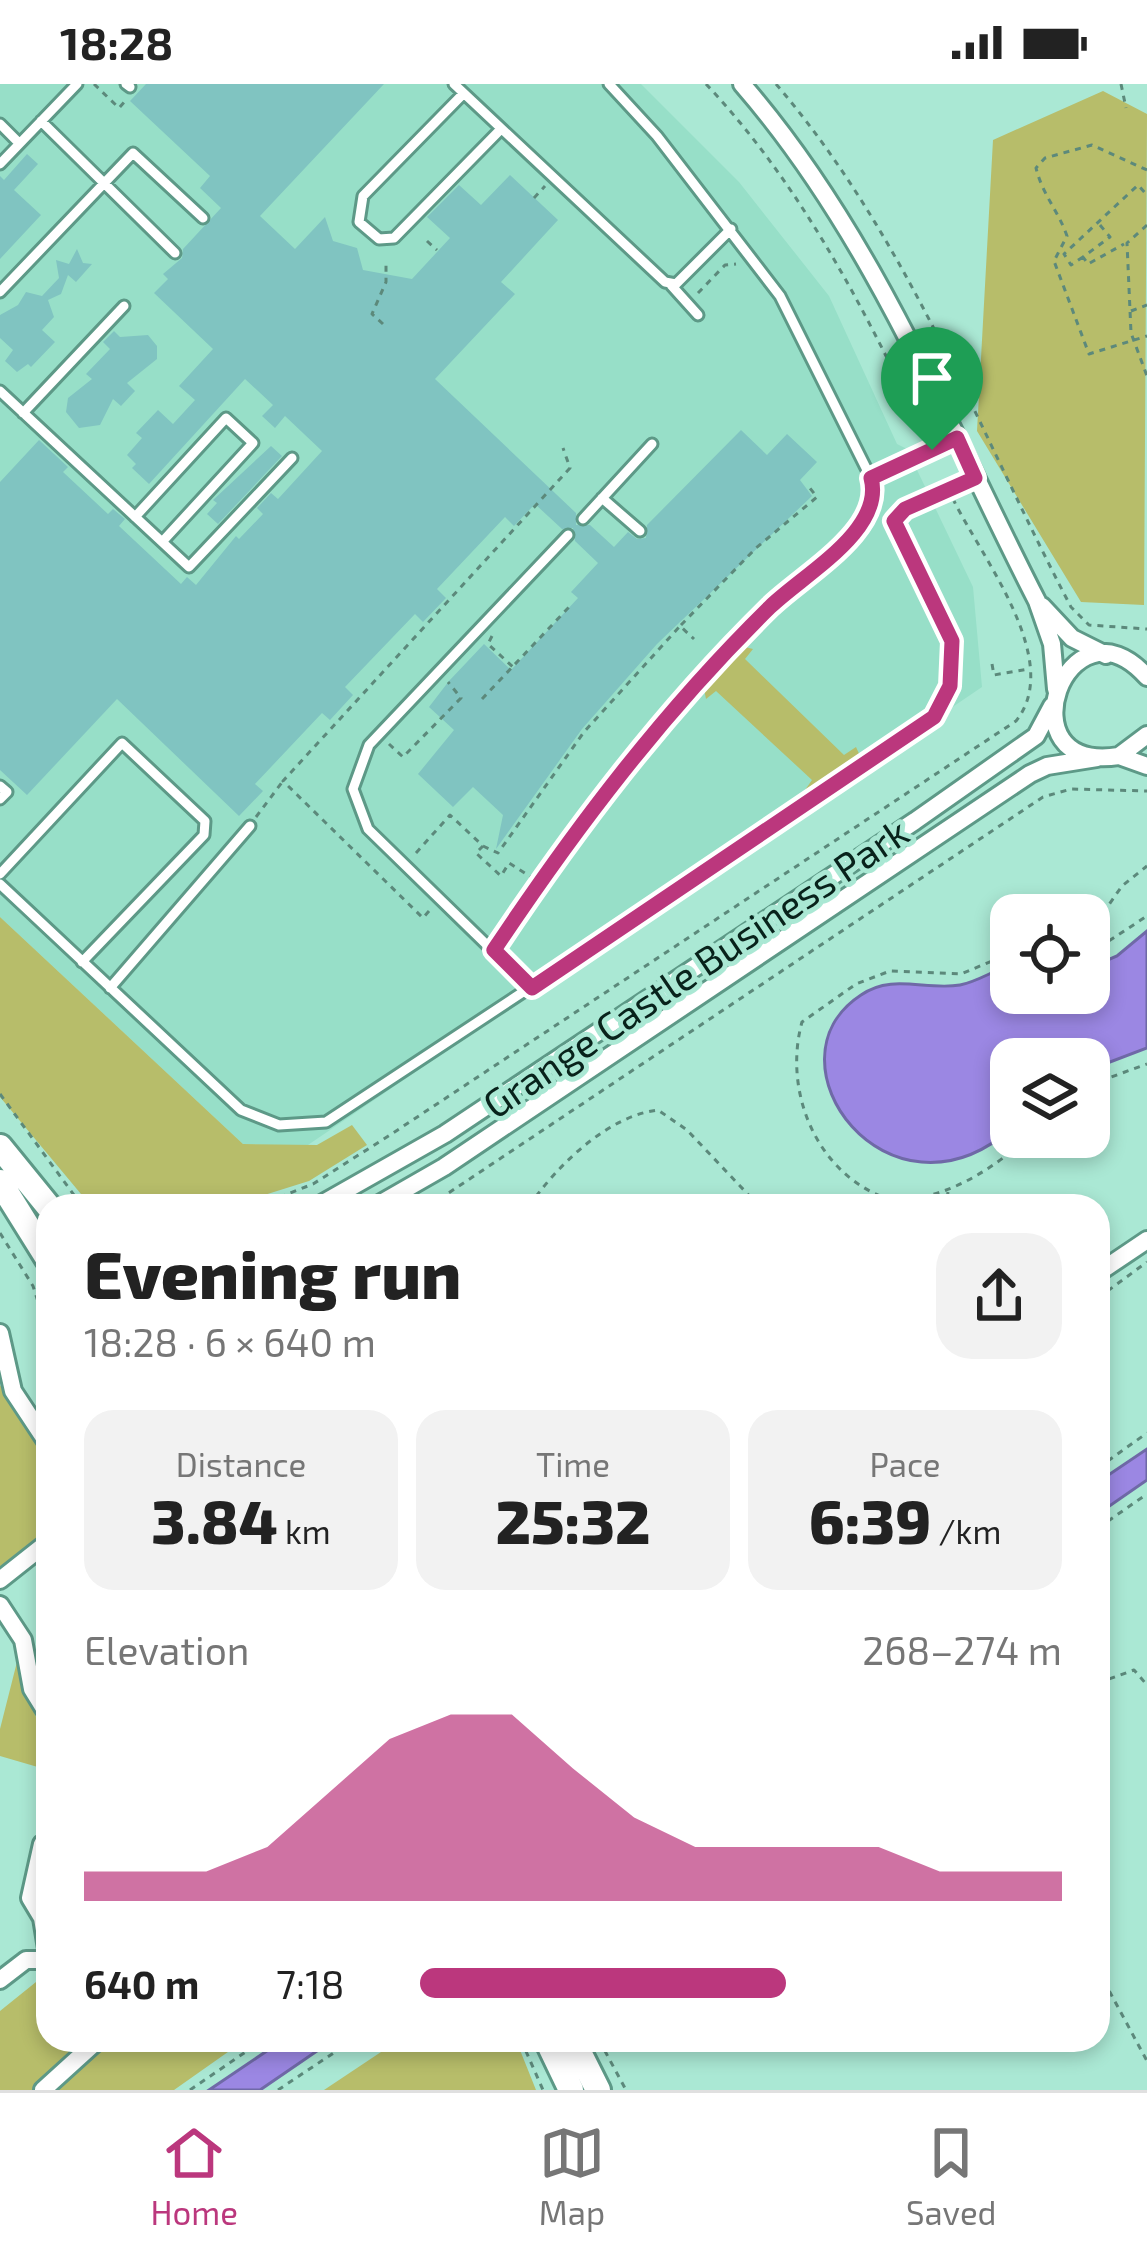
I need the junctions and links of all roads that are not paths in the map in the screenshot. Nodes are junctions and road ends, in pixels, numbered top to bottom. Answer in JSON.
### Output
{"nodes":[{"id":1,"x":75,"y":84,"type":"edge"},
{"id":2,"x":454,"y":84,"type":"edge"},
{"id":3,"x":609,"y":84,"type":"edge"},
{"id":4,"x":742,"y":84,"type":"edge"},
{"id":5,"x":464,"y":94,"type":"junction"},
{"id":6,"x":41,"y":121,"type":"junction"},
{"id":7,"x":0,"y":124,"type":"edge"},
{"id":8,"x":502,"y":129,"type":"junction"},
{"id":9,"x":19,"y":143,"type":"junction"},
{"id":10,"x":0,"y":164,"type":"edge"},
{"id":11,"x":105,"y":182,"type":"junction"},
{"id":12,"x":203,"y":218,"type":"dead end"},
{"id":13,"x":731,"y":229,"type":"junction"},
{"id":14,"x":175,"y":253,"type":"dead end"},
{"id":15,"x":671,"y":285,"type":"junction"},
{"id":16,"x":0,"y":292,"type":"edge"},
{"id":17,"x":124,"y":306,"type":"dead end"},
{"id":18,"x":698,"y":315,"type":"dead end"},
{"id":19,"x":0,"y":391,"type":"edge"},
{"id":20,"x":23,"y":412,"type":"junction"},
{"id":21,"x":957,"y":438,"type":"junction"},
{"id":22,"x":652,"y":445,"type":"dead end"},
{"id":23,"x":292,"y":458,"type":"dead end"},
{"id":24,"x":871,"y":478,"type":"junction"},
{"id":25,"x":975,"y":478,"type":"junction"},
{"id":26,"x":602,"y":498,"type":"junction"},
{"id":27,"x":135,"y":517,"type":"junction"},
{"id":28,"x":583,"y":519,"type":"dead end"},
{"id":29,"x":640,"y":532,"type":"dead end"},
{"id":30,"x":568,"y":535,"type":"dead end"},
{"id":31,"x":162,"y":542,"type":"junction"},
{"id":32,"x":1037,"y":601,"type":"junction"},
{"id":33,"x":1113,"y":656,"type":"junction"},
{"id":34,"x":1147,"y":656,"type":"edge"},
{"id":35,"x":1147,"y":677,"type":"edge"},
{"id":36,"x":1054,"y":697,"type":"junction"},
{"id":37,"x":1147,"y":735,"type":"edge"},
{"id":38,"x":1119,"y":756,"type":"junction"},
{"id":39,"x":1096,"y":758,"type":"junction"},
{"id":40,"x":1147,"y":766,"type":"edge"},
{"id":41,"x":0,"y":785,"type":"edge"},
{"id":42,"x":0,"y":800,"type":"edge"},
{"id":43,"x":250,"y":826,"type":"dead end"},
{"id":44,"x":0,"y":874,"type":"edge"},
{"id":45,"x":0,"y":884,"type":"edge"},
{"id":46,"x":494,"y":950,"type":"junction"},
{"id":47,"x":82,"y":962,"type":"junction"},
{"id":48,"x":110,"y":988,"type":"junction"},
{"id":49,"x":532,"y":988,"type":"junction"},
{"id":50,"x":0,"y":1147,"type":"edge"},
{"id":51,"x":0,"y":1182,"type":"edge"},
{"id":52,"x":38,"y":1194,"type":"edge"},
{"id":53,"x":339,"y":1194,"type":"edge"},
{"id":54,"x":397,"y":1194,"type":"edge"},
{"id":55,"x":36,"y":1240,"type":"edge"},
{"id":56,"x":1147,"y":1240,"type":"edge"},
{"id":57,"x":1110,"y":1265,"type":"edge"},
{"id":58,"x":0,"y":1333,"type":"edge"},
{"id":59,"x":2,"y":1368,"type":"edge"},
{"id":60,"x":36,"y":1429,"type":"edge"},
{"id":61,"x":36,"y":1552,"type":"edge"},
{"id":62,"x":0,"y":1580,"type":"edge"},
{"id":63,"x":0,"y":1605,"type":"edge"},
{"id":64,"x":36,"y":1696,"type":"edge"},
{"id":65,"x":36,"y":1871,"type":"edge"},
{"id":66,"x":36,"y":1909,"type":"edge"},
{"id":67,"x":36,"y":1959,"type":"edge"},
{"id":68,"x":0,"y":1980,"type":"edge"},
{"id":69,"x":85,"y":2052,"type":"edge"},
{"id":70,"x":553,"y":2052,"type":"edge"},
{"id":71,"x":579,"y":2052,"type":"edge"},
{"id":72,"x":43,"y":2090,"type":"edge"},
{"id":73,"x":572,"y":2090,"type":"edge"},
{"id":74,"x":598,"y":2090,"type":"edge"}],
"edges":[{"from":1,"to":6,"type":"lane"},
{"from":2,"to":5,"type":"lane"},
{"from":3,"to":13,"type":"lane"},
{"from":4,"to":21,"type":"street"},
{"from":5,"to":8,"type":"lane"},
{"from":5,"to":8,"type":"lane"},
{"from":6,"to":9,"type":"lane"},
{"from":6,"to":11,"type":"lane"},
{"from":7,"to":9,"type":"lane"},
{"from":8,"to":15,"type":"lane"},
{"from":9,"to":10,"type":"lane"},
{"from":11,"to":12,"type":"lane"},
{"from":11,"to":14,"type":"lane"},
{"from":11,"to":16,"type":"lane"},
{"from":13,"to":15,"type":"lane"},
{"from":13,"to":24,"type":"lane"},
{"from":15,"to":18,"type":"lane"},
{"from":17,"to":20,"type":"lane"},
{"from":19,"to":20,"type":"lane"},
{"from":20,"to":27,"type":"lane"},
{"from":21,"to":24,"type":"lane"},
{"from":21,"to":25,"type":"street"},
{"from":22,"to":26,"type":"lane"},
{"from":23,"to":31,"type":"lane"},
{"from":24,"to":46,"type":"lane"},
{"from":25,"to":32,"type":"street"},
{"from":25,"to":49,"type":"lane"},
{"from":26,"to":28,"type":"lane"},
{"from":26,"to":29,"type":"lane"},
{"from":27,"to":31,"type":"lane"},
{"from":27,"to":31,"type":"lane"},
{"from":30,"to":46,"type":"lane"},
{"from":32,"to":33,"type":"street"},
{"from":32,"to":36,"type":"street"},
{"from":33,"to":34,"type":"street"},
{"from":33,"to":35,"type":"street"},
{"from":33,"to":36,"type":"street","name":"Grange Castle Business Park"},
{"from":36,"to":39,"type":"street"},
{"from":36,"to":53,"type":"street","name":"Grange Castle Business Park"},
{"from":37,"to":38,"type":"street"},
{"from":38,"to":39,"type":"street","name":"Grange Castle Business Park"},
{"from":38,"to":40,"type":"street"},
{"from":39,"to":54,"type":"street","name":"Grange Castle Business Park"},
{"from":41,"to":42,"type":"lane"},
{"from":43,"to":48,"type":"lane"},
{"from":44,"to":47,"type":"lane"},
{"from":45,"to":47,"type":"lane"},
{"from":46,"to":49,"type":"lane"},
{"from":47,"to":48,"type":"lane"},
{"from":48,"to":49,"type":"lane"},
{"from":50,"to":52,"type":"main road"},
{"from":51,"to":55,"type":"main road"},
{"from":56,"to":57,"type":"street"},
{"from":58,"to":59,"type":"street"},
{"from":59,"to":60,"type":"street"},
{"from":61,"to":62,"type":"street"},
{"from":63,"to":64,"type":"street"},
{"from":65,"to":66,"type":"street"},
{"from":67,"to":68,"type":"street"},
{"from":69,"to":72,"type":"street"},
{"from":70,"to":73,"type":"main road"},
{"from":71,"to":74,"type":"main road"}]}
